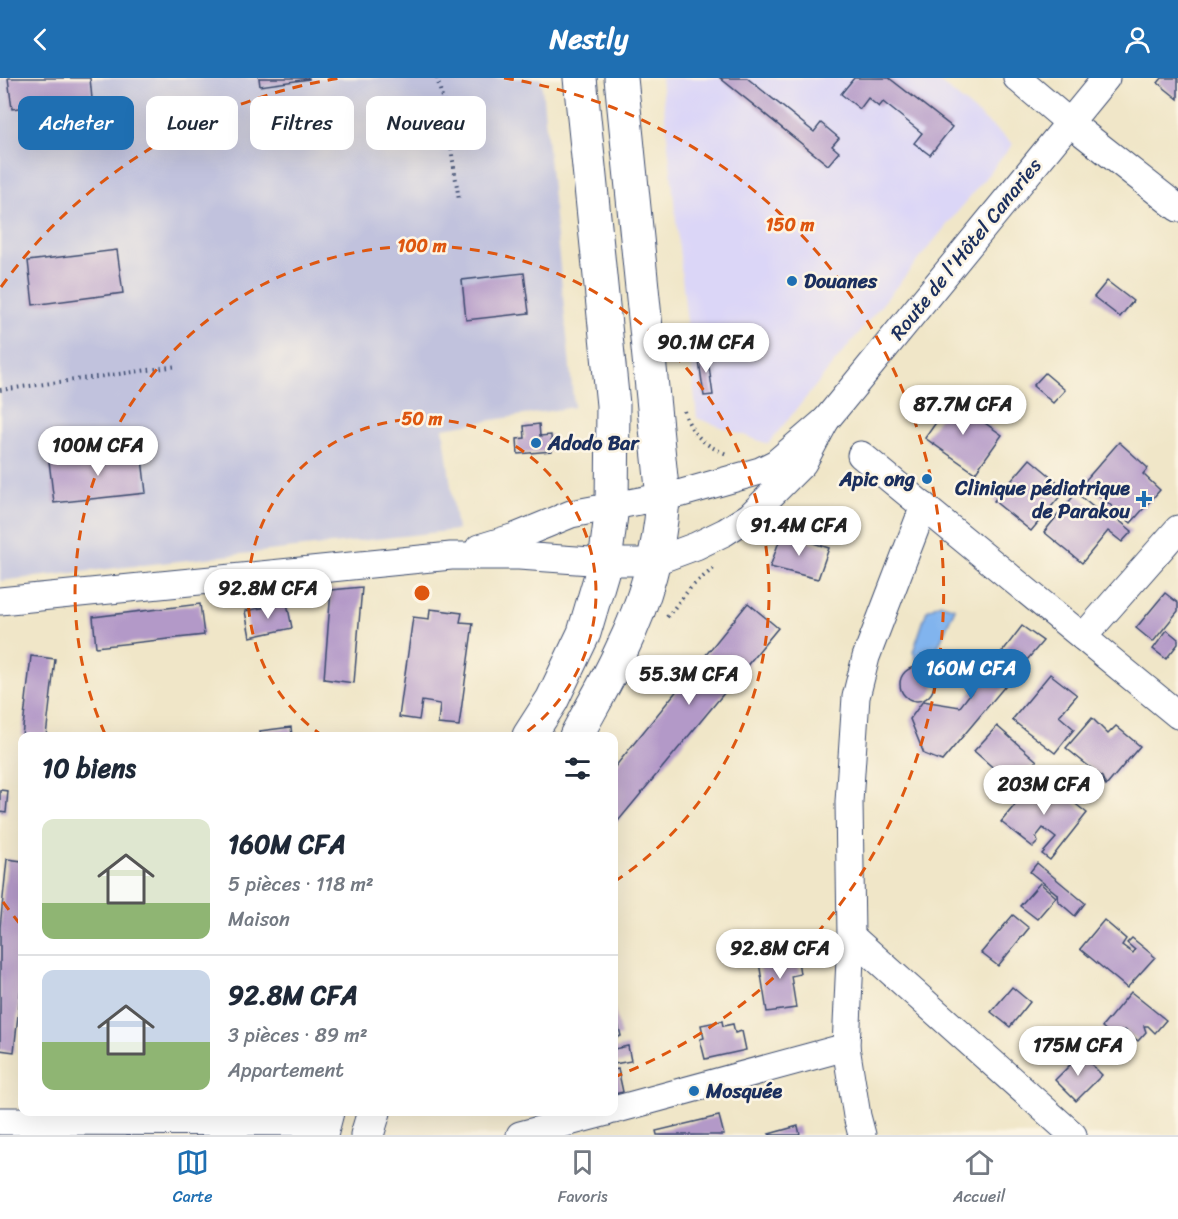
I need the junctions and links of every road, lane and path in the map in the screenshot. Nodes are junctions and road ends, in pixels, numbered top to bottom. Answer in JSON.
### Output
{"nodes":[{"id":1,"x":437,"y":78,"type":"edge"},
{"id":2,"x":580,"y":78,"type":"edge"},
{"id":3,"x":621,"y":78,"type":"edge"},
{"id":4,"x":1017,"y":78,"type":"edge"},
{"id":5,"x":1106,"y":78,"type":"edge"},
{"id":6,"x":1070,"y":123,"type":"junction"},
{"id":7,"x":459,"y":200,"type":"dead end"},
{"id":8,"x":1178,"y":208,"type":"edge"},
{"id":9,"x":178,"y":366,"type":"dead end"},
{"id":10,"x":0,"y":390,"type":"edge"},
{"id":11,"x":826,"y":420,"type":"junction"},
{"id":12,"x":613,"y":441,"type":"junction"},
{"id":13,"x":861,"y":455,"type":"dead end"},
{"id":14,"x":663,"y":498,"type":"junction"},
{"id":15,"x":612,"y":507,"type":"junction"},
{"id":16,"x":924,"y":507,"type":"junction"},
{"id":17,"x":571,"y":514,"type":"junction"},
{"id":18,"x":1178,"y":529,"type":"edge"},
{"id":19,"x":451,"y":556,"type":"junction"},
{"id":20,"x":605,"y":562,"type":"junction"},
{"id":21,"x":654,"y":562,"type":"junction"},
{"id":22,"x":0,"y":601,"type":"edge"},
{"id":23,"x":1083,"y":637,"type":"junction"},
{"id":24,"x":1178,"y":715,"type":"edge"},
{"id":25,"x":532,"y":732,"type":"edge"},
{"id":26,"x":578,"y":732,"type":"edge"},
{"id":27,"x":851,"y":936,"type":"junction"},
{"id":28,"x":846,"y":1047,"type":"junction"},
{"id":29,"x":618,"y":1109,"type":"edge"},
{"id":30,"x":373,"y":1116,"type":"edge"},
{"id":31,"x":592,"y":1116,"type":"edge"},
{"id":32,"x":0,"y":1121,"type":"edge"},
{"id":33,"x":324,"y":1123,"type":"edge"},
{"id":34,"x":367,"y":1135,"type":"edge"},
{"id":35,"x":520,"y":1135,"type":"edge"},
{"id":36,"x":862,"y":1135,"type":"edge"},
{"id":37,"x":1073,"y":1135,"type":"edge"}],
"edges":[{"from":1,"to":7,"type":"path"},
{"from":2,"to":12,"type":"main road"},
{"from":3,"to":14,"type":"main road"},
{"from":4,"to":6,"type":"street"},
{"from":5,"to":6,"type":"street","name":"Route de l'Hôtel Canaries"},
{"from":6,"to":8,"type":"street"},
{"from":6,"to":11,"type":"street","name":"Route de l'Hôtel Canaries"},
{"from":9,"to":10,"type":"path"},
{"from":11,"to":14,"type":"street","name":"Route de l'Hôtel Canaries"},
{"from":11,"to":21,"type":"street","name":"Route de l'Hôtel Canaries"},
{"from":12,"to":15,"type":"main road"},
{"from":12,"to":17,"type":"street"},
{"from":13,"to":16,"type":"street"},
{"from":14,"to":15,"type":"street","name":"Route de l'Hôtel Canaries"},
{"from":14,"to":21,"type":"main road"},
{"from":15,"to":17,"type":"street","name":"Route de l'Hôtel Canaries"},
{"from":15,"to":20,"type":"main road"},
{"from":16,"to":23,"type":"street"},
{"from":16,"to":27,"type":"street"},
{"from":17,"to":19,"type":"street"},
{"from":18,"to":23,"type":"street"},
{"from":19,"to":20,"type":"street","name":"Route de l'Hôtel Canaries"},
{"from":19,"to":22,"type":"street"},
{"from":20,"to":21,"type":"street","name":"Route de l'Hôtel Canaries"},
{"from":20,"to":25,"type":"main road"},
{"from":21,"to":26,"type":"main road"},
{"from":23,"to":24,"type":"street"},
{"from":27,"to":28,"type":"street"},
{"from":27,"to":37,"type":"street"},
{"from":28,"to":29,"type":"street"},
{"from":28,"to":36,"type":"street"},
{"from":30,"to":34,"type":"main road"},
{"from":31,"to":35,"type":"street"},
{"from":32,"to":33,"type":"street"}]}
